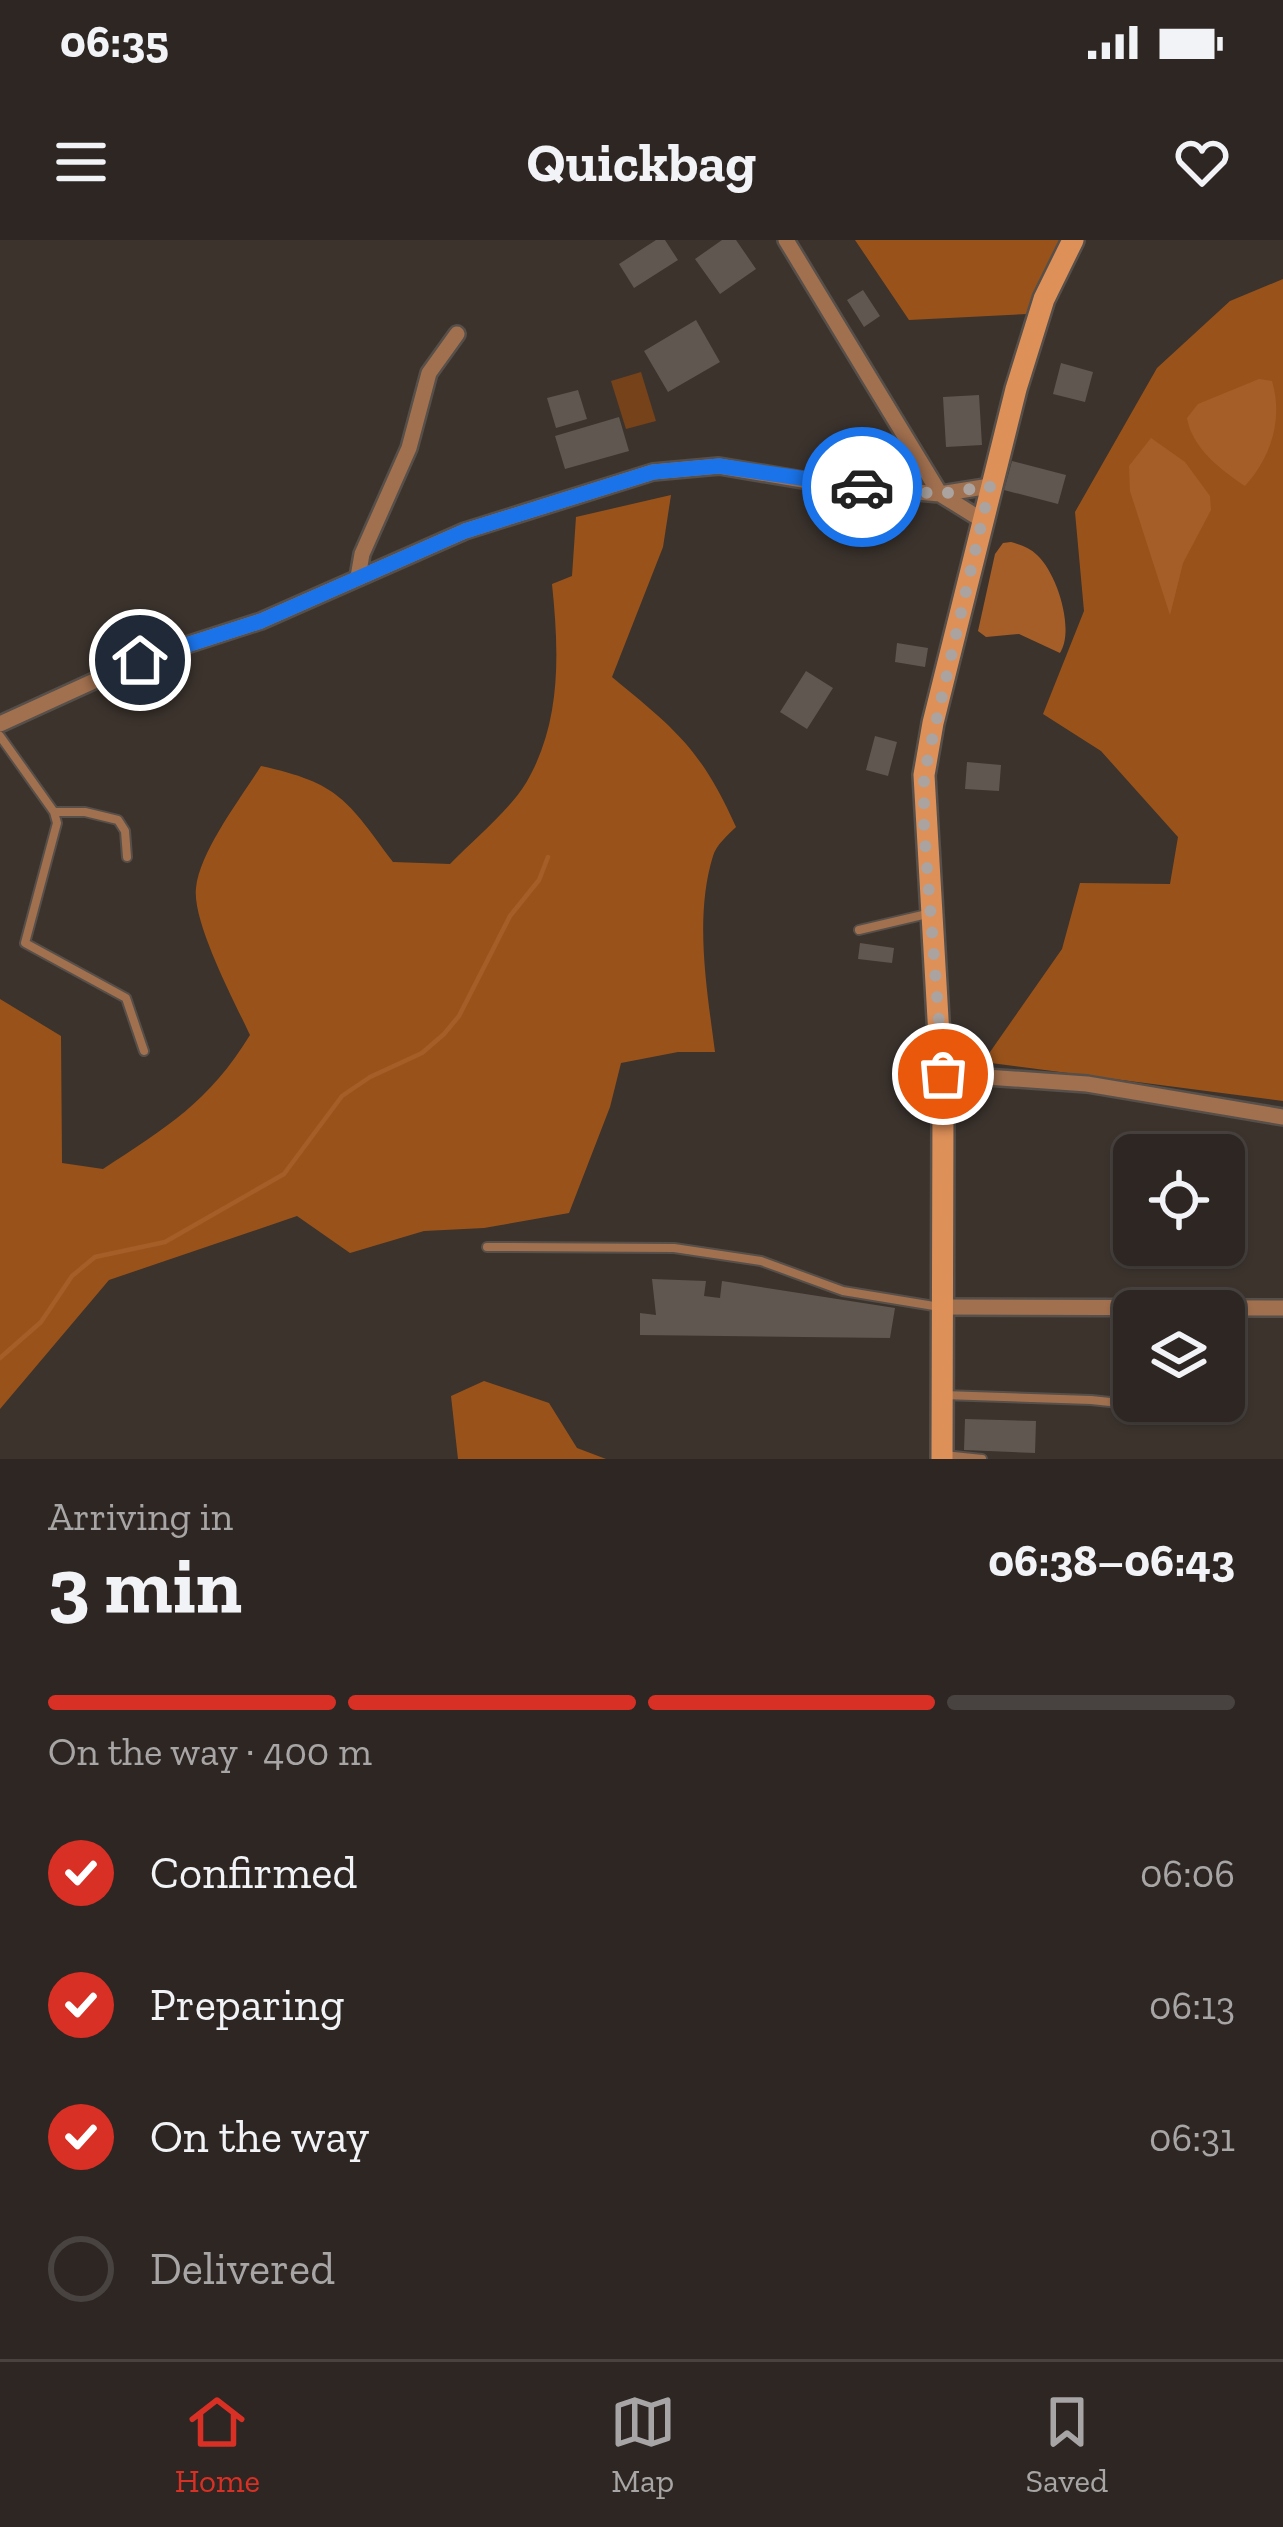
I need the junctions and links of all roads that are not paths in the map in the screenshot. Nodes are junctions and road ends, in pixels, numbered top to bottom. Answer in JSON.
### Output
{"nodes":[{"id":1,"x":786,"y":240,"type":"edge"},
{"id":2,"x":1073,"y":240,"type":"edge"},
{"id":3,"x":457,"y":334,"type":"dead end"},
{"id":4,"x":990,"y":486,"type":"junction"},
{"id":5,"x":940,"y":494,"type":"junction"},
{"id":6,"x":982,"y":520,"type":"junction"},
{"id":7,"x":358,"y":577,"type":"junction"},
{"id":8,"x":0,"y":724,"type":"edge"},
{"id":9,"x":0,"y":736,"type":"edge"},
{"id":10,"x":54,"y":812,"type":"junction"},
{"id":11,"x":127,"y":856,"type":"dead end"},
{"id":12,"x":931,"y":913,"type":"junction"},
{"id":13,"x":859,"y":930,"type":"dead end"},
{"id":14,"x":144,"y":1051,"type":"dead end"},
{"id":15,"x":943,"y":1074,"type":"junction"},
{"id":16,"x":1283,"y":1117,"type":"edge"},
{"id":17,"x":487,"y":1247,"type":"dead end"},
{"id":18,"x":940,"y":1307,"type":"junction"},
{"id":19,"x":1283,"y":1308,"type":"edge"},
{"id":20,"x":942,"y":1394,"type":"junction"},
{"id":21,"x":1113,"y":1402,"type":"edge"},
{"id":22,"x":942,"y":1457,"type":"edge"},
{"id":23,"x":982,"y":1459,"type":"edge"}],
"edges":[{"from":1,"to":5,"type":"street"},
{"from":2,"to":4,"type":"street"},
{"from":3,"to":7,"type":"street"},
{"from":4,"to":5,"type":"street"},
{"from":4,"to":6,"type":"street"},
{"from":5,"to":6,"type":"street"},
{"from":5,"to":7,"type":"street"},
{"from":6,"to":12,"type":"street"},
{"from":7,"to":8,"type":"street"},
{"from":9,"to":10,"type":"lane"},
{"from":10,"to":11,"type":"lane"},
{"from":10,"to":14,"type":"lane"},
{"from":12,"to":13,"type":"lane"},
{"from":12,"to":15,"type":"street"},
{"from":15,"to":16,"type":"street"},
{"from":15,"to":18,"type":"street"},
{"from":17,"to":18,"type":"lane"},
{"from":18,"to":19,"type":"street"},
{"from":18,"to":20,"type":"street"},
{"from":20,"to":21,"type":"lane"},
{"from":20,"to":22,"type":"street"},
{"from":22,"to":23,"type":"lane"}]}
